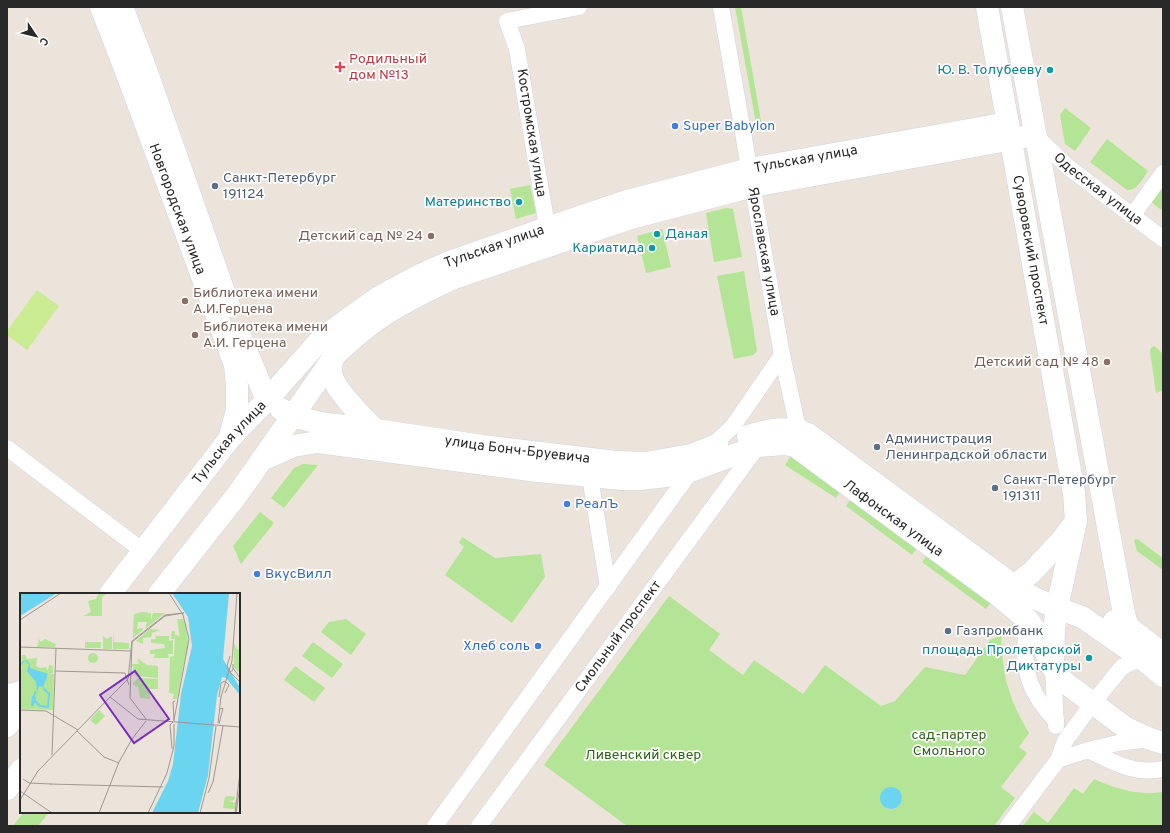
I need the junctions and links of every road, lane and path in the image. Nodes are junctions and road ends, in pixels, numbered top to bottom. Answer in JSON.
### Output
{"nodes":[{"id":1,"x":101,"y":7,"type":"edge"},
{"id":2,"x":122,"y":7,"type":"edge"},
{"id":3,"x":579,"y":7,"type":"edge"},
{"id":4,"x":721,"y":7,"type":"edge"},
{"id":5,"x":987,"y":7,"type":"edge"},
{"id":6,"x":1012,"y":7,"type":"edge"},
{"id":7,"x":1010,"y":132,"type":"junction"},
{"id":8,"x":1035,"y":135,"type":"junction"},
{"id":9,"x":1163,"y":173,"type":"edge"},
{"id":10,"x":751,"y":178,"type":"junction"},
{"id":11,"x":1132,"y":216,"type":"junction"},
{"id":12,"x":549,"y":237,"type":"junction"},
{"id":13,"x":1163,"y":239,"type":"edge"},
{"id":14,"x":782,"y":355,"type":"junction"},
{"id":15,"x":332,"y":360,"type":"junction"},
{"id":16,"x":267,"y":400,"type":"junction"},
{"id":17,"x":292,"y":416,"type":"junction"},
{"id":18,"x":376,"y":430,"type":"junction"},
{"id":19,"x":808,"y":434,"type":"junction"},
{"id":20,"x":230,"y":438,"type":"junction"},
{"id":21,"x":764,"y":438,"type":"junction"},
{"id":22,"x":711,"y":447,"type":"junction"},
{"id":23,"x":7,"y":448,"type":"edge"},
{"id":24,"x":261,"y":460,"type":"junction"},
{"id":25,"x":691,"y":470,"type":"junction"},
{"id":26,"x":590,"y":477,"type":"junction"},
{"id":27,"x":1076,"y":521,"type":"junction"},
{"id":28,"x":143,"y":551,"type":"junction"},
{"id":29,"x":1014,"y":586,"type":"junction"},
{"id":30,"x":608,"y":587,"type":"junction"},
{"id":31,"x":111,"y":593,"type":"edge"},
{"id":32,"x":161,"y":593,"type":"edge"},
{"id":33,"x":1057,"y":608,"type":"junction"},
{"id":34,"x":1024,"y":617,"type":"junction"},
{"id":35,"x":1082,"y":617,"type":"junction"},
{"id":36,"x":1128,"y":628,"type":"junction"},
{"id":37,"x":1163,"y":635,"type":"edge"},
{"id":38,"x":1154,"y":657,"type":"edge"},
{"id":39,"x":1053,"y":668,"type":"junction"},
{"id":40,"x":1163,"y":676,"type":"edge"},
{"id":41,"x":20,"y":692,"type":"edge"},
{"id":42,"x":7,"y":697,"type":"edge"},
{"id":43,"x":1092,"y":704,"type":"junction"},
{"id":44,"x":20,"y":709,"type":"edge"},
{"id":45,"x":1056,"y":721,"type":"junction"},
{"id":46,"x":7,"y":726,"type":"edge"},
{"id":47,"x":1156,"y":741,"type":"edge"},
{"id":48,"x":1088,"y":750,"type":"junction"},
{"id":49,"x":1058,"y":760,"type":"junction"},
{"id":50,"x":1163,"y":769,"type":"edge"},
{"id":51,"x":20,"y":771,"type":"edge"},
{"id":52,"x":7,"y":788,"type":"edge"},
{"id":53,"x":435,"y":826,"type":"edge"},
{"id":54,"x":479,"y":826,"type":"edge"},
{"id":55,"x":1008,"y":826,"type":"edge"}],
"edges":[{"from":1,"to":20,"type":"street","name":"Новгородская улица"},
{"from":2,"to":16,"type":"street","name":"Новгородская улица"},
{"from":3,"to":12,"type":"street","name":"Костромская улица"},
{"from":4,"to":10,"type":"street","name":"Ярославская улица"},
{"from":5,"to":7,"type":"street","name":"Суворовский проспект"},
{"from":6,"to":8,"type":"street","name":"Суворовский проспект"},
{"from":7,"to":8,"type":"street","name":"Тульская улица"},
{"from":7,"to":10,"type":"street","name":"Тульская улица"},
{"from":7,"to":27,"type":"street","name":"Суворовский проспект"},
{"from":8,"to":11,"type":"street","name":"Одесская улица"},
{"from":8,"to":36,"type":"street","name":"Суворовский проспект"},
{"from":9,"to":11,"type":"street"},
{"from":10,"to":12,"type":"street","name":"Тульская улица"},
{"from":10,"to":14,"type":"street","name":"Ярославская улица"},
{"from":11,"to":13,"type":"street","name":"Одесская улица"},
{"from":12,"to":15,"type":"street","name":"Тульская улица"},
{"from":12,"to":16,"type":"street","name":"Тульская улица"},
{"from":14,"to":19,"type":"street","name":"Ярославская улица"},
{"from":14,"to":22,"type":"street"},
{"from":15,"to":17,"type":"street","name":"Тульская улица"},
{"from":15,"to":18,"type":"street"},
{"from":16,"to":17,"type":"street","name":"улица Бонч-Бруевича"},
{"from":16,"to":20,"type":"street","name":"Тульская улица"},
{"from":17,"to":18,"type":"street","name":"улица Бонч-Бруевича"},
{"from":17,"to":24,"type":"street","name":"Тульская улица"},
{"from":18,"to":22,"type":"street","name":"улица Бонч-Бруевича"},
{"from":19,"to":21,"type":"street","name":"Лафонская улица"},
{"from":19,"to":29,"type":"street","name":"Лафонская улица"},
{"from":20,"to":28,"type":"street","name":"Тульская улица"},
{"from":21,"to":22,"type":"street","name":"улица Бонч-Бруевича"},
{"from":21,"to":25,"type":"street","name":"улица Бонч-Бруевича"},
{"from":21,"to":34,"type":"street","name":"Лафонская улица"},
{"from":21,"to":54,"type":"street","name":"Смольный проспект"},
{"from":22,"to":25,"type":"street"},
{"from":23,"to":28,"type":"street"},
{"from":24,"to":26,"type":"street","name":"улица Бонч-Бруевича"},
{"from":24,"to":32,"type":"street","name":"Тульская улица"},
{"from":25,"to":26,"type":"street","name":"улица Бонч-Бруевича"},
{"from":25,"to":30,"type":"street"},
{"from":26,"to":30,"type":"street"},
{"from":27,"to":29,"type":"street"},
{"from":27,"to":33,"type":"street"},
{"from":28,"to":31,"type":"street","name":"Тульская улица"},
{"from":29,"to":33,"type":"street"},
{"from":30,"to":53,"type":"street"},
{"from":33,"to":35,"type":"street"},
{"from":33,"to":39,"type":"street"},
{"from":34,"to":39,"type":"street"},
{"from":34,"to":45,"type":"street"},
{"from":35,"to":36,"type":"street"},
{"from":35,"to":38,"type":"street"},
{"from":36,"to":37,"type":"street"},
{"from":36,"to":38,"type":"street"},
{"from":38,"to":40,"type":"street"},
{"from":38,"to":43,"type":"street"},
{"from":39,"to":43,"type":"street"},
{"from":39,"to":45,"type":"street"},
{"from":41,"to":42,"type":"street"},
{"from":43,"to":47,"type":"street"},
{"from":43,"to":49,"type":"street"},
{"from":44,"to":46,"type":"street"},
{"from":45,"to":49,"type":"street"},
{"from":47,"to":48,"type":"street"},
{"from":48,"to":49,"type":"street"},
{"from":48,"to":50,"type":"street"},
{"from":49,"to":55,"type":"street"},
{"from":51,"to":52,"type":"street"}]}
